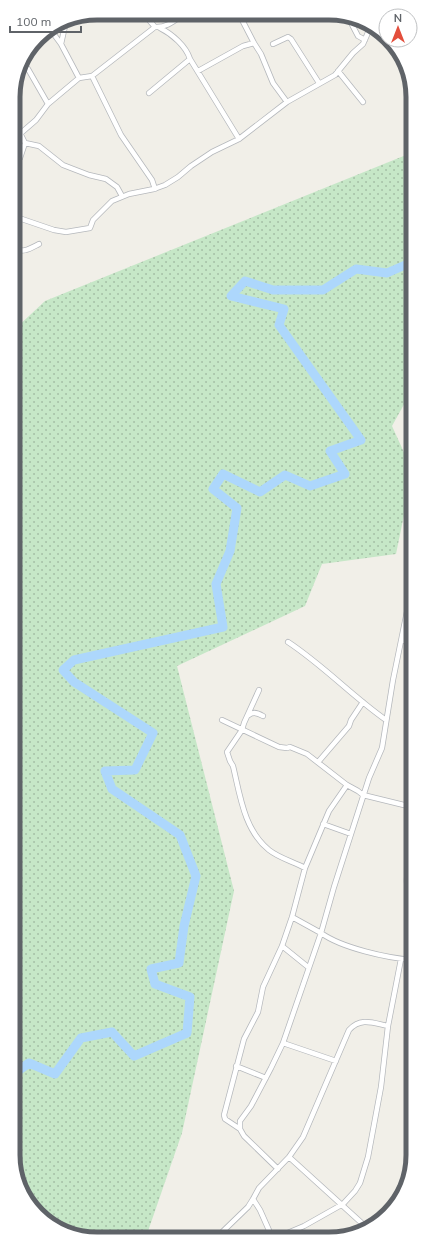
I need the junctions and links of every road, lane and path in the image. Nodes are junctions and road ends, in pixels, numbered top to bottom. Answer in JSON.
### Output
{"nodes":[{"id":1,"x":150,"y":20,"type":"edge"},
{"id":2,"x":175,"y":20,"type":"edge"},
{"id":3,"x":243,"y":20,"type":"edge"},
{"id":4,"x":352,"y":24,"type":"edge"},
{"id":5,"x":65,"y":27,"type":"edge"},
{"id":6,"x":158,"y":27,"type":"junction"},
{"id":7,"x":369,"y":31,"type":"edge"},
{"id":8,"x":53,"y":34,"type":"edge"},
{"id":9,"x":365,"y":40,"type":"junction"},
{"id":10,"x":254,"y":43,"type":"junction"},
{"id":11,"x":61,"y":44,"type":"junction"},
{"id":12,"x":273,"y":44,"type":"dead end"},
{"id":13,"x":190,"y":59,"type":"junction"},
{"id":14,"x":26,"y":67,"type":"edge"},
{"id":15,"x":198,"y":71,"type":"junction"},
{"id":16,"x":338,"y":71,"type":"junction"},
{"id":17,"x":92,"y":76,"type":"junction"},
{"id":18,"x":79,"y":78,"type":"junction"},
{"id":19,"x":319,"y":83,"type":"junction"},
{"id":20,"x":149,"y":92,"type":"dead end"},
{"id":21,"x":287,"y":102,"type":"junction"},
{"id":22,"x":363,"y":102,"type":"dead end"},
{"id":23,"x":48,"y":104,"type":"junction"},
{"id":24,"x":21,"y":133,"type":"joint"},
{"id":25,"x":239,"y":139,"type":"junction"},
{"id":26,"x":25,"y":143,"type":"junction"},
{"id":27,"x":20,"y":158,"type":"edge"},
{"id":28,"x":155,"y":189,"type":"junction"},
{"id":29,"x":122,"y":196,"type":"junction"},
{"id":30,"x":20,"y":218,"type":"edge"},
{"id":31,"x":39,"y":244,"type":"dead end"},
{"id":32,"x":20,"y":251,"type":"edge"},
{"id":33,"x":406,"y":619,"type":"edge"},
{"id":34,"x":402,"y":640,"type":"junction"},
{"id":35,"x":406,"y":641,"type":"edge"},
{"id":36,"x":288,"y":642,"type":"dead end"},
{"id":37,"x":259,"y":690,"type":"dead end"},
{"id":38,"x":363,"y":702,"type":"junction"},
{"id":39,"x":248,"y":716,"type":"junction"},
{"id":40,"x":263,"y":716,"type":"dead end"},
{"id":41,"x":222,"y":720,"type":"dead end"},
{"id":42,"x":386,"y":720,"type":"junction"},
{"id":43,"x":242,"y":730,"type":"junction"},
{"id":44,"x":318,"y":761,"type":"junction"},
{"id":45,"x":347,"y":786,"type":"junction"},
{"id":46,"x":364,"y":795,"type":"junction"},
{"id":47,"x":406,"y":806,"type":"edge"},
{"id":48,"x":324,"y":824,"type":"junction"},
{"id":49,"x":351,"y":834,"type":"junction"},
{"id":50,"x":305,"y":868,"type":"junction"},
{"id":51,"x":292,"y":917,"type":"junction"},
{"id":52,"x":320,"y":933,"type":"junction"},
{"id":53,"x":282,"y":946,"type":"junction"},
{"id":54,"x":402,"y":959,"type":"junction"},
{"id":55,"x":406,"y":959,"type":"edge"},
{"id":56,"x":308,"y":967,"type":"junction"},
{"id":57,"x":388,"y":1026,"type":"junction"},
{"id":58,"x":283,"y":1043,"type":"junction"},
{"id":59,"x":336,"y":1061,"type":"junction"},
{"id":60,"x":236,"y":1066,"type":"junction"},
{"id":61,"x":266,"y":1078,"type":"junction"},
{"id":62,"x":240,"y":1129,"type":"junction"},
{"id":63,"x":289,"y":1157,"type":"junction"},
{"id":64,"x":278,"y":1169,"type":"junction"},
{"id":65,"x":253,"y":1199,"type":"junction"},
{"id":66,"x":341,"y":1205,"type":"junction"},
{"id":67,"x":363,"y":1224,"type":"edge"},
{"id":68,"x":222,"y":1232,"type":"edge"},
{"id":69,"x":270,"y":1232,"type":"edge"},
{"id":70,"x":290,"y":1232,"type":"edge"}],
"edges":[{"from":1,"to":6,"type":"street"},
{"from":2,"to":6,"type":"street"},
{"from":3,"to":10,"type":"street"},
{"from":4,"to":9,"type":"street"},
{"from":5,"to":11,"type":"street"},
{"from":6,"to":13,"type":"street"},
{"from":6,"to":17,"type":"street"},
{"from":7,"to":9,"type":"street"},
{"from":8,"to":11,"type":"street"},
{"from":9,"to":16,"type":"street"},
{"from":10,"to":15,"type":"street"},
{"from":10,"to":21,"type":"street"},
{"from":11,"to":18,"type":"street"},
{"from":12,"to":19,"type":"street"},
{"from":13,"to":15,"type":"street"},
{"from":13,"to":20,"type":"street"},
{"from":14,"to":23,"type":"street"},
{"from":15,"to":25,"type":"street"},
{"from":16,"to":19,"type":"street"},
{"from":16,"to":22,"type":"street"},
{"from":17,"to":18,"type":"street"},
{"from":17,"to":28,"type":"street"},
{"from":18,"to":23,"type":"street"},
{"from":19,"to":21,"type":"street"},
{"from":21,"to":25,"type":"street"},
{"from":23,"to":24,"type":"street"},
{"from":24,"to":26,"type":"street"},
{"from":25,"to":28,"type":"street"},
{"from":26,"to":27,"type":"street"},
{"from":26,"to":29,"type":"street"},
{"from":28,"to":29,"type":"street"},
{"from":29,"to":30,"type":"street"},
{"from":31,"to":32,"type":"street"},
{"from":33,"to":34,"type":"street"},
{"from":34,"to":35,"type":"street"},
{"from":34,"to":42,"type":"street"},
{"from":36,"to":38,"type":"street"},
{"from":37,"to":39,"type":"street"},
{"from":38,"to":42,"type":"street"},
{"from":38,"to":44,"type":"street"},
{"from":39,"to":40,"type":"street"},
{"from":39,"to":43,"type":"street"},
{"from":41,"to":43,"type":"street"},
{"from":42,"to":46,"type":"street"},
{"from":43,"to":44,"type":"street"},
{"from":43,"to":50,"type":"street"},
{"from":44,"to":45,"type":"street"},
{"from":45,"to":46,"type":"street"},
{"from":45,"to":48,"type":"street"},
{"from":46,"to":47,"type":"street"},
{"from":46,"to":49,"type":"street"},
{"from":48,"to":49,"type":"street"},
{"from":48,"to":50,"type":"street"},
{"from":49,"to":52,"type":"street"},
{"from":50,"to":51,"type":"street"},
{"from":51,"to":52,"type":"street"},
{"from":51,"to":53,"type":"street"},
{"from":52,"to":54,"type":"street"},
{"from":52,"to":56,"type":"street"},
{"from":53,"to":56,"type":"street"},
{"from":53,"to":60,"type":"street"},
{"from":54,"to":55,"type":"street"},
{"from":54,"to":57,"type":"street"},
{"from":56,"to":58,"type":"street"},
{"from":57,"to":59,"type":"street"},
{"from":57,"to":66,"type":"street"},
{"from":58,"to":59,"type":"street"},
{"from":58,"to":61,"type":"street"},
{"from":59,"to":63,"type":"street"},
{"from":60,"to":61,"type":"street"},
{"from":60,"to":62,"type":"street"},
{"from":61,"to":62,"type":"street"},
{"from":62,"to":64,"type":"street"},
{"from":63,"to":64,"type":"street"},
{"from":63,"to":66,"type":"street"},
{"from":64,"to":65,"type":"street"},
{"from":65,"to":68,"type":"street"},
{"from":65,"to":69,"type":"street"},
{"from":66,"to":67,"type":"street"},
{"from":66,"to":70,"type":"street"}]}
